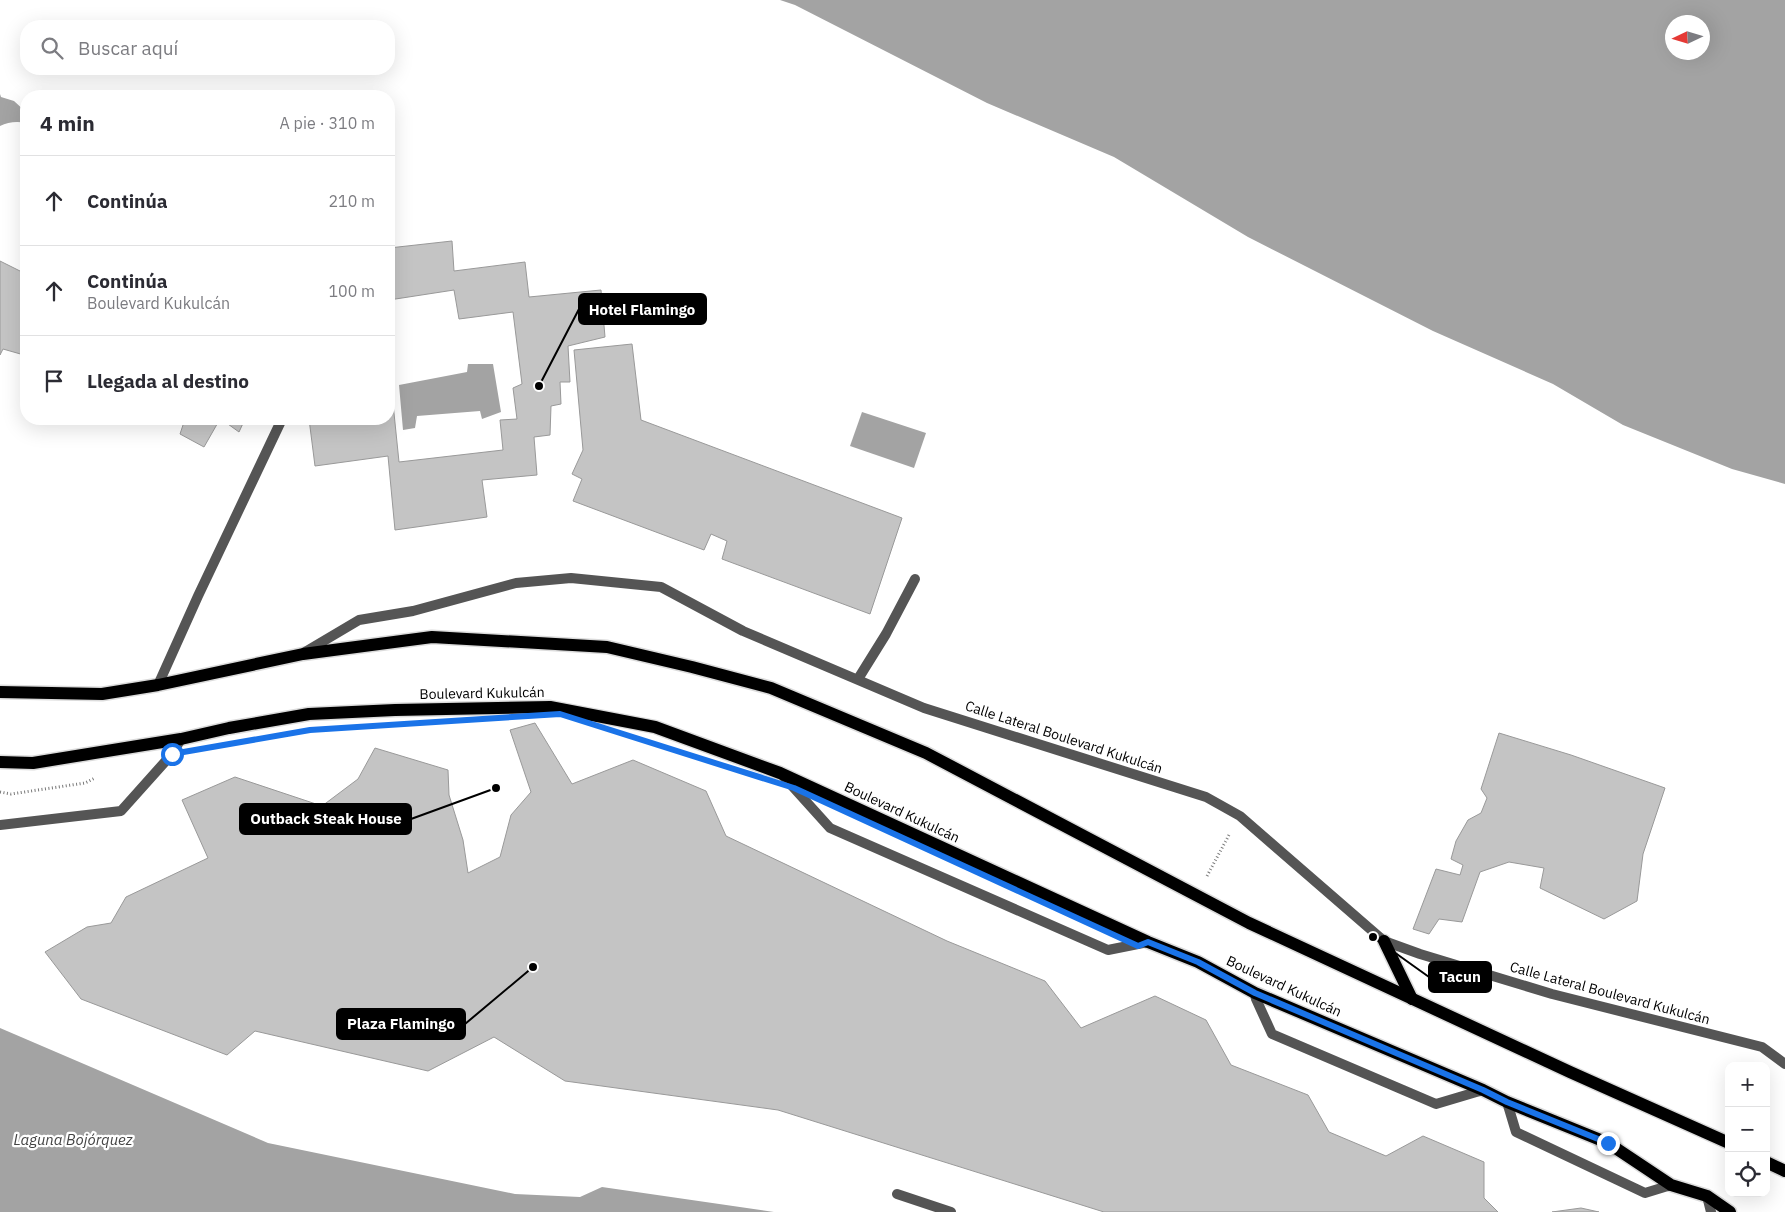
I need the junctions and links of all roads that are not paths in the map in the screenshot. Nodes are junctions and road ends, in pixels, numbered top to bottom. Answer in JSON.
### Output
{"nodes":[{"id":1,"x":279,"y":425,"type":"edge"},
{"id":2,"x":915,"y":579,"type":"dead end"},
{"id":3,"x":303,"y":654,"type":"junction"},
{"id":4,"x":858,"y":680,"type":"junction"},
{"id":5,"x":158,"y":685,"type":"junction"},
{"id":6,"x":0,"y":692,"type":"edge"},
{"id":7,"x":181,"y":739,"type":"junction"},
{"id":8,"x":0,"y":762,"type":"edge"},
{"id":9,"x":780,"y":772,"type":"junction"},
{"id":10,"x":0,"y":825,"type":"edge"},
{"id":11,"x":1384,"y":941,"type":"junction"},
{"id":12,"x":1148,"y":942,"type":"junction"},
{"id":13,"x":1255,"y":993,"type":"junction"},
{"id":14,"x":1412,"y":999,"type":"junction"},
{"id":15,"x":1785,"y":1064,"type":"edge"},
{"id":16,"x":1483,"y":1090,"type":"junction"},
{"id":17,"x":1507,"y":1102,"type":"junction"},
{"id":18,"x":1725,"y":1141,"type":"edge"},
{"id":19,"x":1770,"y":1164,"type":"edge"},
{"id":20,"x":1785,"y":1171,"type":"edge"},
{"id":21,"x":1671,"y":1185,"type":"junction"},
{"id":22,"x":897,"y":1194,"type":"dead end"},
{"id":23,"x":1706,"y":1196,"type":"junction"},
{"id":24,"x":951,"y":1212,"type":"edge"},
{"id":25,"x":1711,"y":1212,"type":"edge"},
{"id":26,"x":1730,"y":1212,"type":"edge"}],
"edges":[{"from":1,"to":5,"type":"street"},
{"from":2,"to":4,"type":"street"},
{"from":3,"to":4,"type":"street","name":"Calle Lateral Boulevard Kukulcán"},
{"from":3,"to":5,"type":"main road"},
{"from":3,"to":14,"type":"main road"},
{"from":4,"to":11,"type":"street","name":"Calle Lateral Boulevard Kukulcán"},
{"from":5,"to":6,"type":"main road"},
{"from":7,"to":8,"type":"main road","name":"Boulevard Kukulcán"},
{"from":7,"to":9,"type":"main road","name":"Boulevard Kukulcán"},
{"from":7,"to":10,"type":"street"},
{"from":9,"to":12,"type":"main road","name":"Boulevard Kukulcán"},
{"from":9,"to":12,"type":"street"},
{"from":11,"to":14,"type":"main road"},
{"from":11,"to":15,"type":"street","name":"Calle Lateral Boulevard Kukulcán"},
{"from":12,"to":13,"type":"main road","name":"Boulevard Kukulcán"},
{"from":13,"to":16,"type":"main road","name":"Boulevard Kukulcán"},
{"from":13,"to":16,"type":"street"},
{"from":14,"to":18,"type":"main road"},
{"from":16,"to":17,"type":"main road","name":"Boulevard Kukulcán"},
{"from":17,"to":21,"type":"main road","name":"Boulevard Kukulcán"},
{"from":17,"to":21,"type":"street"},
{"from":19,"to":20,"type":"main road"},
{"from":21,"to":23,"type":"main road","name":"Boulevard Kukulcán"},
{"from":22,"to":24,"type":"street"},
{"from":23,"to":25,"type":"street"},
{"from":23,"to":26,"type":"main road","name":"Boulevard Kukulcán"}]}
